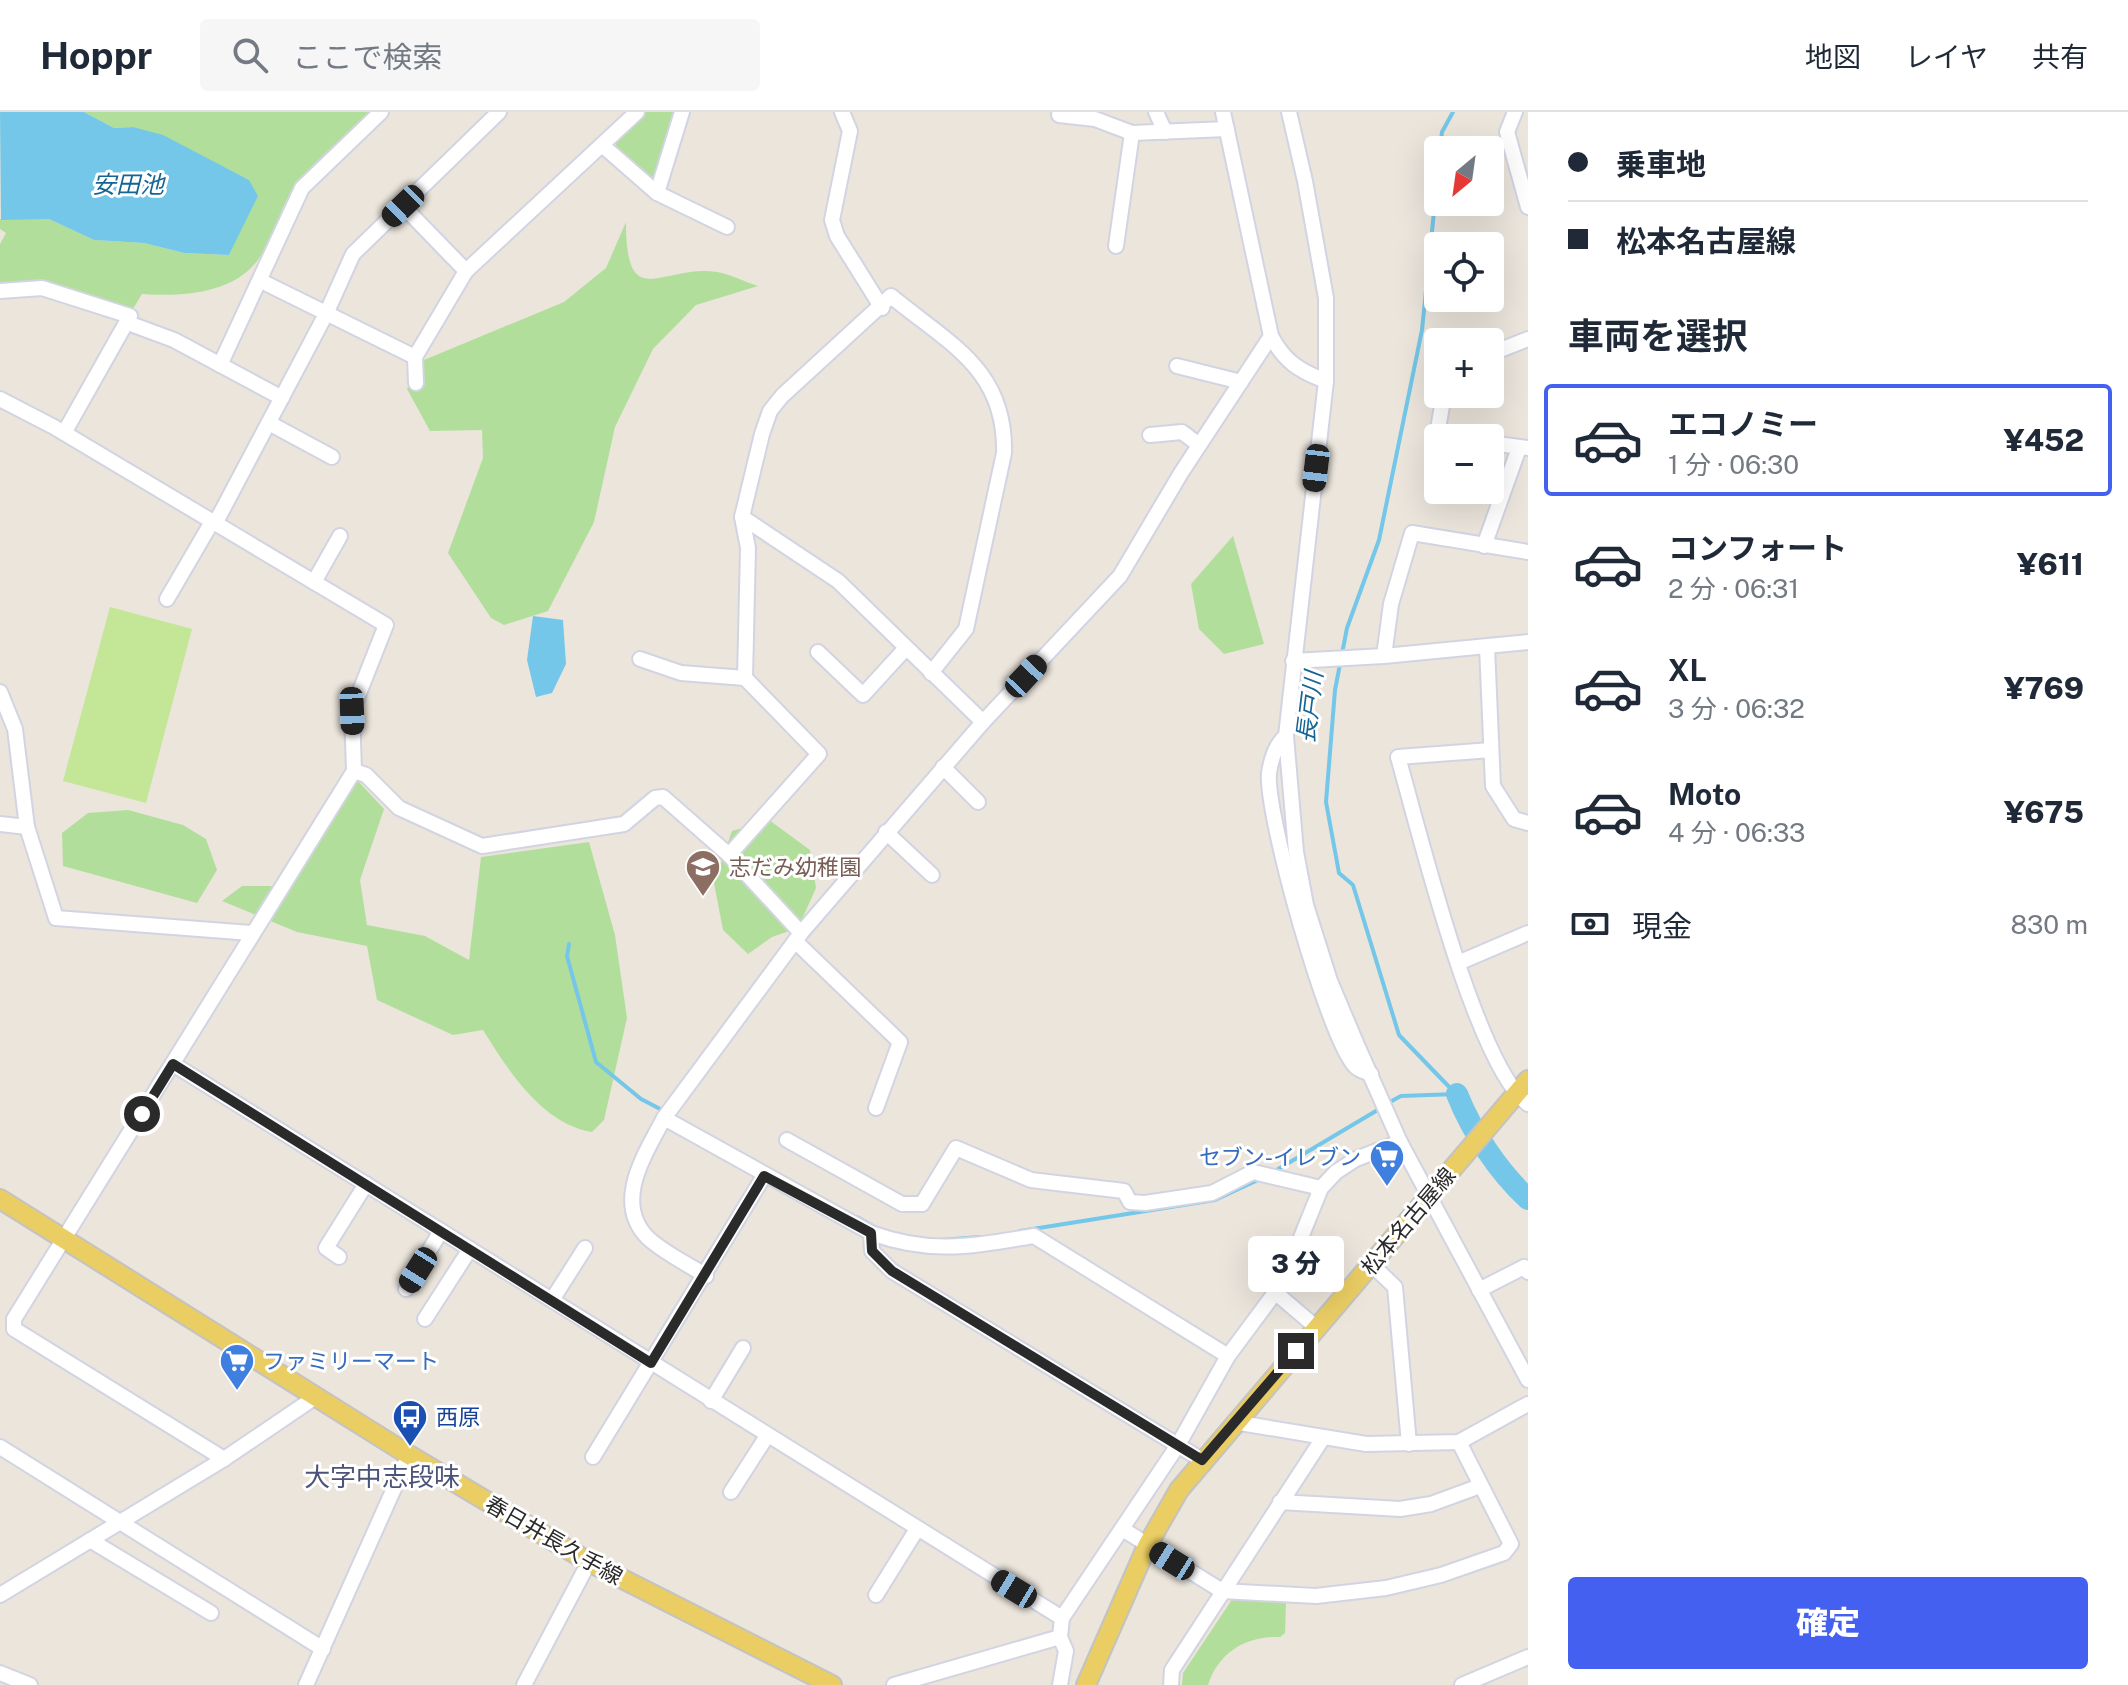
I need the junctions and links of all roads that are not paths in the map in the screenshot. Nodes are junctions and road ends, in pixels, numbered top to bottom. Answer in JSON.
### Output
{"nodes":[{"id":1,"x":381,"y":112,"type":"edge"},
{"id":2,"x":499,"y":112,"type":"edge"},
{"id":3,"x":637,"y":112,"type":"edge"},
{"id":4,"x":682,"y":112,"type":"edge"},
{"id":5,"x":842,"y":112,"type":"edge"},
{"id":6,"x":1156,"y":112,"type":"edge"},
{"id":7,"x":1223,"y":112,"type":"edge"},
{"id":8,"x":1289,"y":112,"type":"edge"},
{"id":9,"x":1515,"y":112,"type":"edge"},
{"id":10,"x":1059,"y":115,"type":"dead end"},
{"id":11,"x":1094,"y":116,"type":"edge"},
{"id":12,"x":1227,"y":129,"type":"junction"},
{"id":13,"x":1165,"y":132,"type":"junction"},
{"id":14,"x":1132,"y":133,"type":"junction"},
{"id":15,"x":602,"y":145,"type":"junction"},
{"id":16,"x":657,"y":193,"type":"junction"},
{"id":17,"x":403,"y":206,"type":"junction"},
{"id":18,"x":1528,"y":207,"type":"edge"},
{"id":19,"x":727,"y":227,"type":"dead end"},
{"id":20,"x":1116,"y":246,"type":"dead end"},
{"id":21,"x":466,"y":271,"type":"junction"},
{"id":22,"x":261,"y":281,"type":"junction"},
{"id":23,"x":0,"y":291,"type":"edge"},
{"id":24,"x":882,"y":308,"type":"junction"},
{"id":25,"x":326,"y":314,"type":"junction"},
{"id":26,"x":128,"y":323,"type":"junction"},
{"id":27,"x":1271,"y":336,"type":"junction"},
{"id":28,"x":1528,"y":339,"type":"edge"},
{"id":29,"x":1504,"y":348,"type":"edge"},
{"id":30,"x":415,"y":357,"type":"junction"},
{"id":31,"x":220,"y":365,"type":"junction"},
{"id":32,"x":1177,"y":366,"type":"dead end"},
{"id":33,"x":1326,"y":381,"type":"junction"},
{"id":34,"x":1241,"y":382,"type":"junction"},
{"id":35,"x":416,"y":383,"type":"dead end"},
{"id":36,"x":282,"y":398,"type":"junction"},
{"id":37,"x":0,"y":399,"type":"edge"},
{"id":38,"x":269,"y":423,"type":"junction"},
{"id":39,"x":64,"y":433,"type":"junction"},
{"id":40,"x":1150,"y":435,"type":"dead end"},
{"id":41,"x":1199,"y":445,"type":"junction"},
{"id":42,"x":1504,"y":445,"type":"edge"},
{"id":43,"x":1524,"y":448,"type":"edge"},
{"id":44,"x":332,"y":457,"type":"dead end"},
{"id":45,"x":742,"y":517,"type":"junction"},
{"id":46,"x":214,"y":521,"type":"junction"},
{"id":47,"x":340,"y":536,"type":"dead end"},
{"id":48,"x":1484,"y":546,"type":"junction"},
{"id":49,"x":1528,"y":552,"type":"edge"},
{"id":50,"x":314,"y":582,"type":"junction"},
{"id":51,"x":167,"y":599,"type":"dead end"},
{"id":52,"x":1528,"y":642,"type":"edge"},
{"id":53,"x":1487,"y":647,"type":"junction"},
{"id":54,"x":906,"y":648,"type":"junction"},
{"id":55,"x":818,"y":652,"type":"dead end"},
{"id":56,"x":1384,"y":656,"type":"junction"},
{"id":57,"x":640,"y":659,"type":"dead end"},
{"id":58,"x":1293,"y":661,"type":"junction"},
{"id":59,"x":931,"y":673,"type":"junction"},
{"id":60,"x":745,"y":678,"type":"junction"},
{"id":61,"x":0,"y":692,"type":"edge"},
{"id":62,"x":983,"y":722,"type":"junction"},
{"id":63,"x":1491,"y":750,"type":"junction"},
{"id":64,"x":943,"y":767,"type":"junction"},
{"id":65,"x":354,"y":771,"type":"junction"},
{"id":66,"x":978,"y":802,"type":"dead end"},
{"id":67,"x":1528,"y":823,"type":"edge"},
{"id":68,"x":0,"y":824,"type":"edge"},
{"id":69,"x":27,"y":827,"type":"junction"},
{"id":70,"x":886,"y":832,"type":"junction"},
{"id":71,"x":729,"y":855,"type":"junction"},
{"id":72,"x":932,"y":875,"type":"dead end"},
{"id":73,"x":251,"y":933,"type":"junction"},
{"id":74,"x":1528,"y":933,"type":"edge"},
{"id":75,"x":798,"y":937,"type":"junction"},
{"id":76,"x":1458,"y":963,"type":"junction"},
{"id":77,"x":173,"y":1064,"type":"junction"},
{"id":78,"x":1528,"y":1080,"type":"edge"},
{"id":79,"x":1522,"y":1100,"type":"edge"},
{"id":80,"x":876,"y":1108,"type":"dead end"},
{"id":81,"x":668,"y":1114,"type":"junction"},
{"id":82,"x":787,"y":1140,"type":"dead end"},
{"id":83,"x":1400,"y":1142,"type":"junction"},
{"id":84,"x":764,"y":1176,"type":"junction"},
{"id":85,"x":366,"y":1184,"type":"junction"},
{"id":86,"x":1321,"y":1188,"type":"junction"},
{"id":87,"x":1430,"y":1193,"type":"junction"},
{"id":88,"x":0,"y":1199,"type":"edge"},
{"id":89,"x":441,"y":1231,"type":"junction"},
{"id":90,"x":871,"y":1233,"type":"junction"},
{"id":91,"x":63,"y":1239,"type":"junction"},
{"id":92,"x":585,"y":1248,"type":"dead end"},
{"id":93,"x":470,"y":1249,"type":"junction"},
{"id":94,"x":339,"y":1257,"type":"dead end"},
{"id":95,"x":1372,"y":1265,"type":"junction"},
{"id":96,"x":1528,"y":1272,"type":"edge"},
{"id":97,"x":706,"y":1276,"type":"junction"},
{"id":98,"x":406,"y":1289,"type":"dead end"},
{"id":99,"x":1479,"y":1290,"type":"junction"},
{"id":100,"x":1276,"y":1293,"type":"junction"},
{"id":101,"x":552,"y":1300,"type":"junction"},
{"id":102,"x":425,"y":1319,"type":"dead end"},
{"id":103,"x":1317,"y":1328,"type":"junction"},
{"id":104,"x":743,"y":1348,"type":"dead end"},
{"id":105,"x":1228,"y":1356,"type":"junction"},
{"id":106,"x":651,"y":1363,"type":"junction"},
{"id":107,"x":1528,"y":1380,"type":"edge"},
{"id":108,"x":317,"y":1396,"type":"junction"},
{"id":109,"x":711,"y":1401,"type":"junction"},
{"id":110,"x":1528,"y":1404,"type":"edge"},
{"id":111,"x":1234,"y":1422,"type":"junction"},
{"id":112,"x":767,"y":1436,"type":"junction"},
{"id":113,"x":1323,"y":1438,"type":"junction"},
{"id":114,"x":1459,"y":1442,"type":"junction"},
{"id":115,"x":1409,"y":1444,"type":"junction"},
{"id":116,"x":1178,"y":1445,"type":"junction"},
{"id":117,"x":0,"y":1447,"type":"edge"},
{"id":118,"x":409,"y":1455,"type":"junction"},
{"id":119,"x":593,"y":1457,"type":"dead end"},
{"id":120,"x":224,"y":1459,"type":"junction"},
{"id":121,"x":1202,"y":1460,"type":"junction"},
{"id":122,"x":1480,"y":1486,"type":"junction"},
{"id":123,"x":731,"y":1492,"type":"dead end"},
{"id":124,"x":1280,"y":1502,"type":"junction"},
{"id":125,"x":119,"y":1522,"type":"junction"},
{"id":126,"x":917,"y":1529,"type":"junction"},
{"id":127,"x":1124,"y":1530,"type":"junction"},
{"id":128,"x":90,"y":1540,"type":"junction"},
{"id":129,"x":1147,"y":1546,"type":"junction"},
{"id":130,"x":589,"y":1562,"type":"junction"},
{"id":131,"x":1222,"y":1591,"type":"junction"},
{"id":132,"x":0,"y":1595,"type":"edge"},
{"id":133,"x":876,"y":1595,"type":"dead end"},
{"id":134,"x":211,"y":1613,"type":"dead end"},
{"id":135,"x":1062,"y":1618,"type":"junction"},
{"id":136,"x":1060,"y":1637,"type":"junction"},
{"id":137,"x":323,"y":1649,"type":"junction"},
{"id":138,"x":1528,"y":1657,"type":"edge"},
{"id":139,"x":0,"y":1673,"type":"edge"},
{"id":140,"x":30,"y":1685,"type":"edge"},
{"id":141,"x":306,"y":1685,"type":"edge"},
{"id":142,"x":524,"y":1685,"type":"edge"},
{"id":143,"x":832,"y":1685,"type":"edge"},
{"id":144,"x":894,"y":1685,"type":"edge"},
{"id":145,"x":1060,"y":1685,"type":"edge"},
{"id":146,"x":1086,"y":1685,"type":"edge"},
{"id":147,"x":1171,"y":1685,"type":"edge"},
{"id":148,"x":1462,"y":1685,"type":"edge"}],
"edges":[{"from":1,"to":22,"type":"street"},
{"from":2,"to":17,"type":"street"},
{"from":3,"to":15,"type":"street"},
{"from":4,"to":16,"type":"street"},
{"from":5,"to":24,"type":"street"},
{"from":6,"to":13,"type":"street"},
{"from":7,"to":12,"type":"street"},
{"from":8,"to":33,"type":"street"},
{"from":9,"to":18,"type":"street"},
{"from":10,"to":11,"type":"street"},
{"from":11,"to":14,"type":"street"},
{"from":12,"to":13,"type":"street"},
{"from":12,"to":27,"type":"street"},
{"from":13,"to":14,"type":"street"},
{"from":14,"to":20,"type":"street"},
{"from":15,"to":16,"type":"street"},
{"from":15,"to":21,"type":"street"},
{"from":16,"to":19,"type":"street"},
{"from":17,"to":21,"type":"street"},
{"from":17,"to":25,"type":"street"},
{"from":21,"to":30,"type":"street"},
{"from":22,"to":25,"type":"street"},
{"from":22,"to":31,"type":"street"},
{"from":23,"to":26,"type":"street"},
{"from":24,"to":45,"type":"street"},
{"from":24,"to":59,"type":"street"},
{"from":25,"to":30,"type":"street"},
{"from":25,"to":36,"type":"street"},
{"from":26,"to":31,"type":"street"},
{"from":26,"to":39,"type":"street"},
{"from":27,"to":33,"type":"street"},
{"from":27,"to":34,"type":"street"},
{"from":28,"to":29,"type":"street"},
{"from":30,"to":35,"type":"street"},
{"from":31,"to":36,"type":"street"},
{"from":32,"to":34,"type":"street"},
{"from":33,"to":58,"type":"street"},
{"from":34,"to":41,"type":"street"},
{"from":36,"to":38,"type":"street"},
{"from":37,"to":39,"type":"street"},
{"from":38,"to":44,"type":"street"},
{"from":38,"to":46,"type":"street"},
{"from":39,"to":46,"type":"street"},
{"from":40,"to":41,"type":"street"},
{"from":41,"to":62,"type":"street"},
{"from":42,"to":43,"type":"street"},
{"from":43,"to":48,"type":"street"},
{"from":45,"to":54,"type":"street"},
{"from":45,"to":60,"type":"street"},
{"from":46,"to":50,"type":"street"},
{"from":46,"to":51,"type":"street"},
{"from":47,"to":50,"type":"street"},
{"from":48,"to":49,"type":"street"},
{"from":48,"to":56,"type":"street"},
{"from":50,"to":65,"type":"street"},
{"from":52,"to":53,"type":"street"},
{"from":53,"to":56,"type":"street"},
{"from":53,"to":63,"type":"street"},
{"from":54,"to":55,"type":"street"},
{"from":54,"to":59,"type":"street"},
{"from":56,"to":58,"type":"street"},
{"from":57,"to":60,"type":"street"},
{"from":58,"to":83,"type":"street"},
{"from":59,"to":62,"type":"street"},
{"from":60,"to":71,"type":"street"},
{"from":61,"to":69,"type":"street"},
{"from":62,"to":64,"type":"street"},
{"from":63,"to":67,"type":"street"},
{"from":63,"to":76,"type":"street"},
{"from":64,"to":66,"type":"street"},
{"from":64,"to":70,"type":"street"},
{"from":65,"to":71,"type":"street"},
{"from":65,"to":73,"type":"street"},
{"from":68,"to":69,"type":"street"},
{"from":69,"to":73,"type":"street"},
{"from":70,"to":72,"type":"street"},
{"from":70,"to":75,"type":"street"},
{"from":71,"to":75,"type":"street"},
{"from":73,"to":77,"type":"street"},
{"from":74,"to":76,"type":"street"},
{"from":75,"to":80,"type":"street"},
{"from":75,"to":81,"type":"street"},
{"from":76,"to":79,"type":"street"},
{"from":77,"to":85,"type":"street"},
{"from":77,"to":91,"type":"street"},
{"from":78,"to":79,"type":"main road","name":"松本名古屋線"},
{"from":79,"to":87,"type":"main road","name":"松本名古屋線"},
{"from":81,"to":84,"type":"street"},
{"from":81,"to":97,"type":"street"},
{"from":82,"to":86,"type":"street"},
{"from":83,"to":86,"type":"street"},
{"from":83,"to":87,"type":"street"},
{"from":84,"to":90,"type":"street"},
{"from":84,"to":97,"type":"street"},
{"from":85,"to":89,"type":"street"},
{"from":85,"to":94,"type":"street"},
{"from":86,"to":100,"type":"street"},
{"from":87,"to":95,"type":"main road","name":"松本名古屋線"},
{"from":87,"to":99,"type":"street"},
{"from":88,"to":91,"type":"main road","name":"春日井長久手線"},
{"from":89,"to":93,"type":"street"},
{"from":89,"to":98,"type":"street"},
{"from":90,"to":105,"type":"street"},
{"from":90,"to":116,"type":"street"},
{"from":91,"to":108,"type":"main road","name":"春日井長久手線"},
{"from":91,"to":120,"type":"street"},
{"from":92,"to":101,"type":"street"},
{"from":93,"to":101,"type":"street"},
{"from":93,"to":102,"type":"street"},
{"from":95,"to":103,"type":"main road","name":"松本名古屋線"},
{"from":95,"to":115,"type":"street"},
{"from":96,"to":99,"type":"street"},
{"from":97,"to":106,"type":"street"},
{"from":99,"to":107,"type":"street"},
{"from":100,"to":103,"type":"street"},
{"from":100,"to":105,"type":"street"},
{"from":101,"to":106,"type":"street"},
{"from":103,"to":111,"type":"main road","name":"松本名古屋線"},
{"from":104,"to":109,"type":"street"},
{"from":105,"to":116,"type":"street"},
{"from":106,"to":109,"type":"street"},
{"from":106,"to":119,"type":"street"},
{"from":108,"to":118,"type":"main road","name":"春日井長久手線"},
{"from":108,"to":120,"type":"street"},
{"from":109,"to":112,"type":"street"},
{"from":110,"to":114,"type":"street"},
{"from":111,"to":113,"type":"street"},
{"from":111,"to":121,"type":"main road","name":"松本名古屋線"},
{"from":112,"to":123,"type":"street"},
{"from":112,"to":126,"type":"street"},
{"from":113,"to":115,"type":"street"},
{"from":113,"to":124,"type":"street"},
{"from":114,"to":115,"type":"street"},
{"from":114,"to":122,"type":"street"},
{"from":116,"to":121,"type":"street"},
{"from":116,"to":127,"type":"street"},
{"from":117,"to":125,"type":"street"},
{"from":118,"to":130,"type":"main road","name":"春日井長久手線"},
{"from":118,"to":137,"type":"street"},
{"from":120,"to":125,"type":"street"},
{"from":121,"to":129,"type":"main road","name":"松本名古屋線"},
{"from":122,"to":124,"type":"street"},
{"from":122,"to":131,"type":"street"},
{"from":124,"to":131,"type":"street"},
{"from":125,"to":128,"type":"street"},
{"from":125,"to":137,"type":"street"},
{"from":126,"to":133,"type":"street"},
{"from":126,"to":135,"type":"street"},
{"from":127,"to":129,"type":"street"},
{"from":127,"to":135,"type":"street"},
{"from":128,"to":132,"type":"street"},
{"from":128,"to":134,"type":"street"},
{"from":129,"to":131,"type":"street"},
{"from":129,"to":146,"type":"main road","name":"松本名古屋線"},
{"from":130,"to":142,"type":"street"},
{"from":130,"to":143,"type":"main road","name":"春日井長久手線"},
{"from":131,"to":147,"type":"street"},
{"from":135,"to":136,"type":"street"},
{"from":136,"to":144,"type":"street"},
{"from":136,"to":145,"type":"street"},
{"from":137,"to":141,"type":"street"},
{"from":138,"to":148,"type":"street"},
{"from":139,"to":140,"type":"street"}]}
